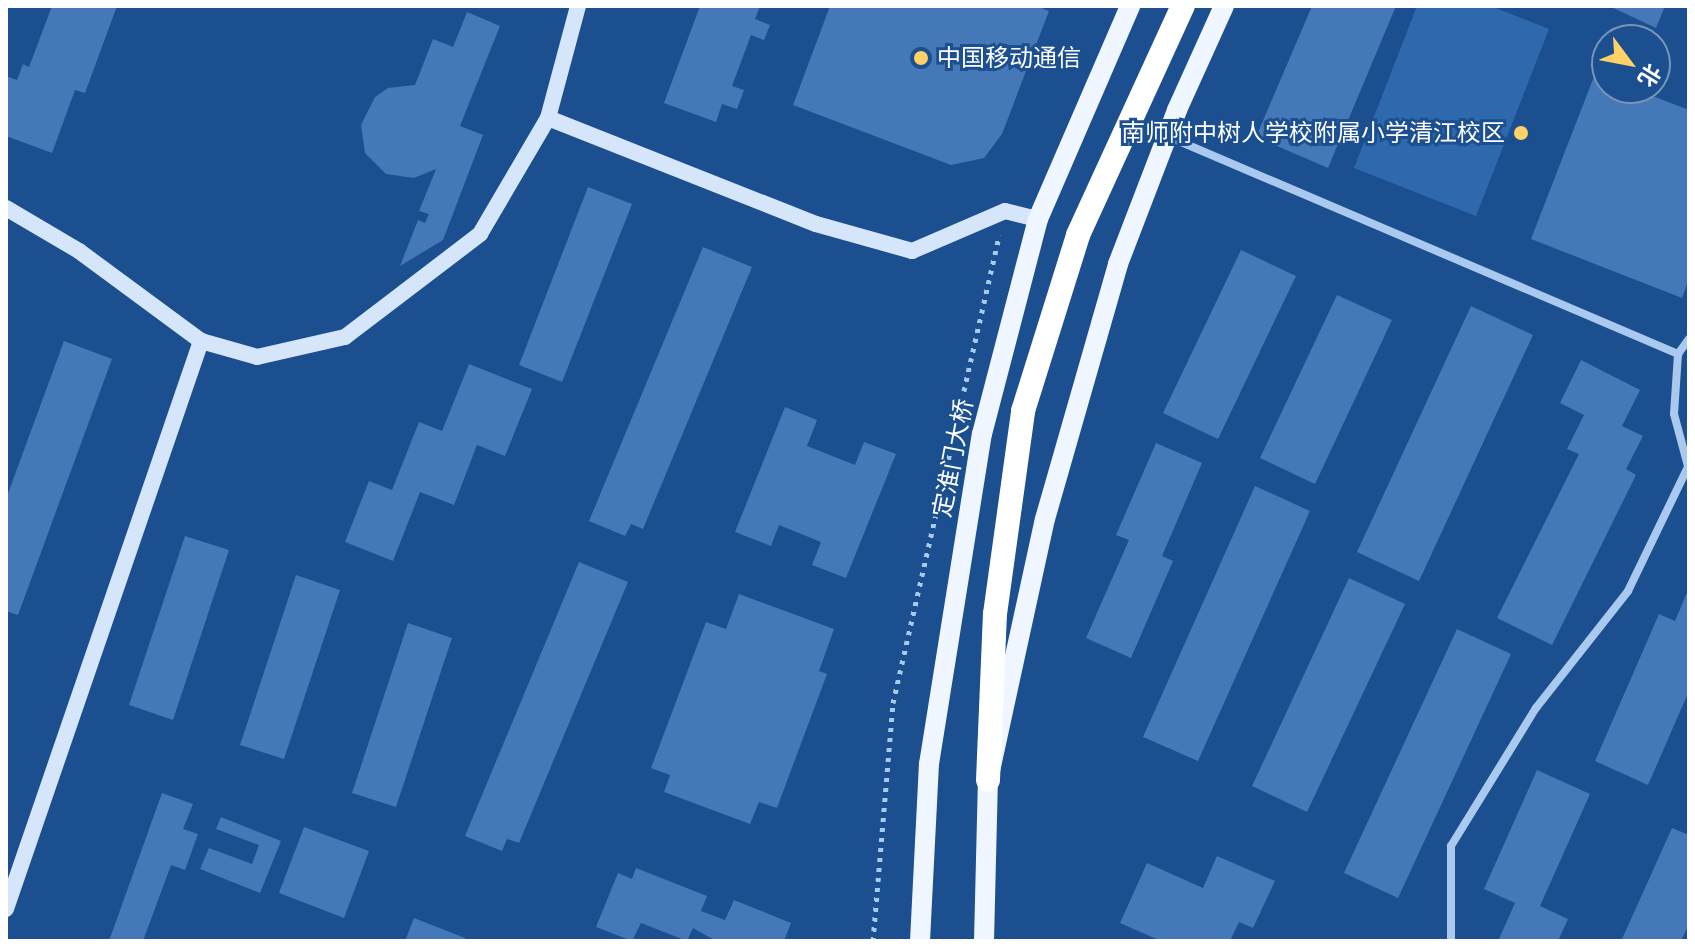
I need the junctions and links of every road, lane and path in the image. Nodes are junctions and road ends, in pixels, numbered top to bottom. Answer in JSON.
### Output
{"nodes":[{"id":1,"x":578,"y":6,"type":"edge"},
{"id":2,"x":1130,"y":6,"type":"edge"},
{"id":3,"x":1183,"y":6,"type":"edge"},
{"id":4,"x":1224,"y":6,"type":"edge"},
{"id":5,"x":548,"y":118,"type":"junction"},
{"id":6,"x":1167,"y":136,"type":"junction"},
{"id":7,"x":6,"y":208,"type":"edge"},
{"id":8,"x":1005,"y":211,"type":"junction"},
{"id":9,"x":1038,"y":219,"type":"junction"},
{"id":10,"x":1689,"y":339,"type":"edge"},
{"id":11,"x":201,"y":341,"type":"junction"},
{"id":12,"x":1678,"y":354,"type":"junction"},
{"id":13,"x":1688,"y":470,"type":"edge"},
{"id":14,"x":988,"y":780,"type":"junction"},
{"id":15,"x":6,"y":909,"type":"edge"},
{"id":16,"x":873,"y":941,"type":"edge"},
{"id":17,"x":920,"y":941,"type":"edge"},
{"id":18,"x":984,"y":941,"type":"edge"},
{"id":19,"x":1451,"y":941,"type":"edge"}],
"edges":[{"from":1,"to":5,"type":"street"},
{"from":2,"to":9,"type":"main road","name":"定淮门大桥"},
{"from":3,"to":14,"type":"highway"},
{"from":4,"to":6,"type":"main road"},
{"from":5,"to":8,"type":"street"},
{"from":5,"to":11,"type":"street"},
{"from":6,"to":12,"type":"street"},
{"from":6,"to":14,"type":"main road"},
{"from":7,"to":11,"type":"street"},
{"from":8,"to":9,"type":"street"},
{"from":8,"to":16,"type":"path"},
{"from":9,"to":17,"type":"main road","name":"定淮门大桥"},
{"from":10,"to":12,"type":"street"},
{"from":11,"to":15,"type":"street"},
{"from":12,"to":13,"type":"street"},
{"from":13,"to":19,"type":"street"},
{"from":14,"to":18,"type":"main road"}]}
